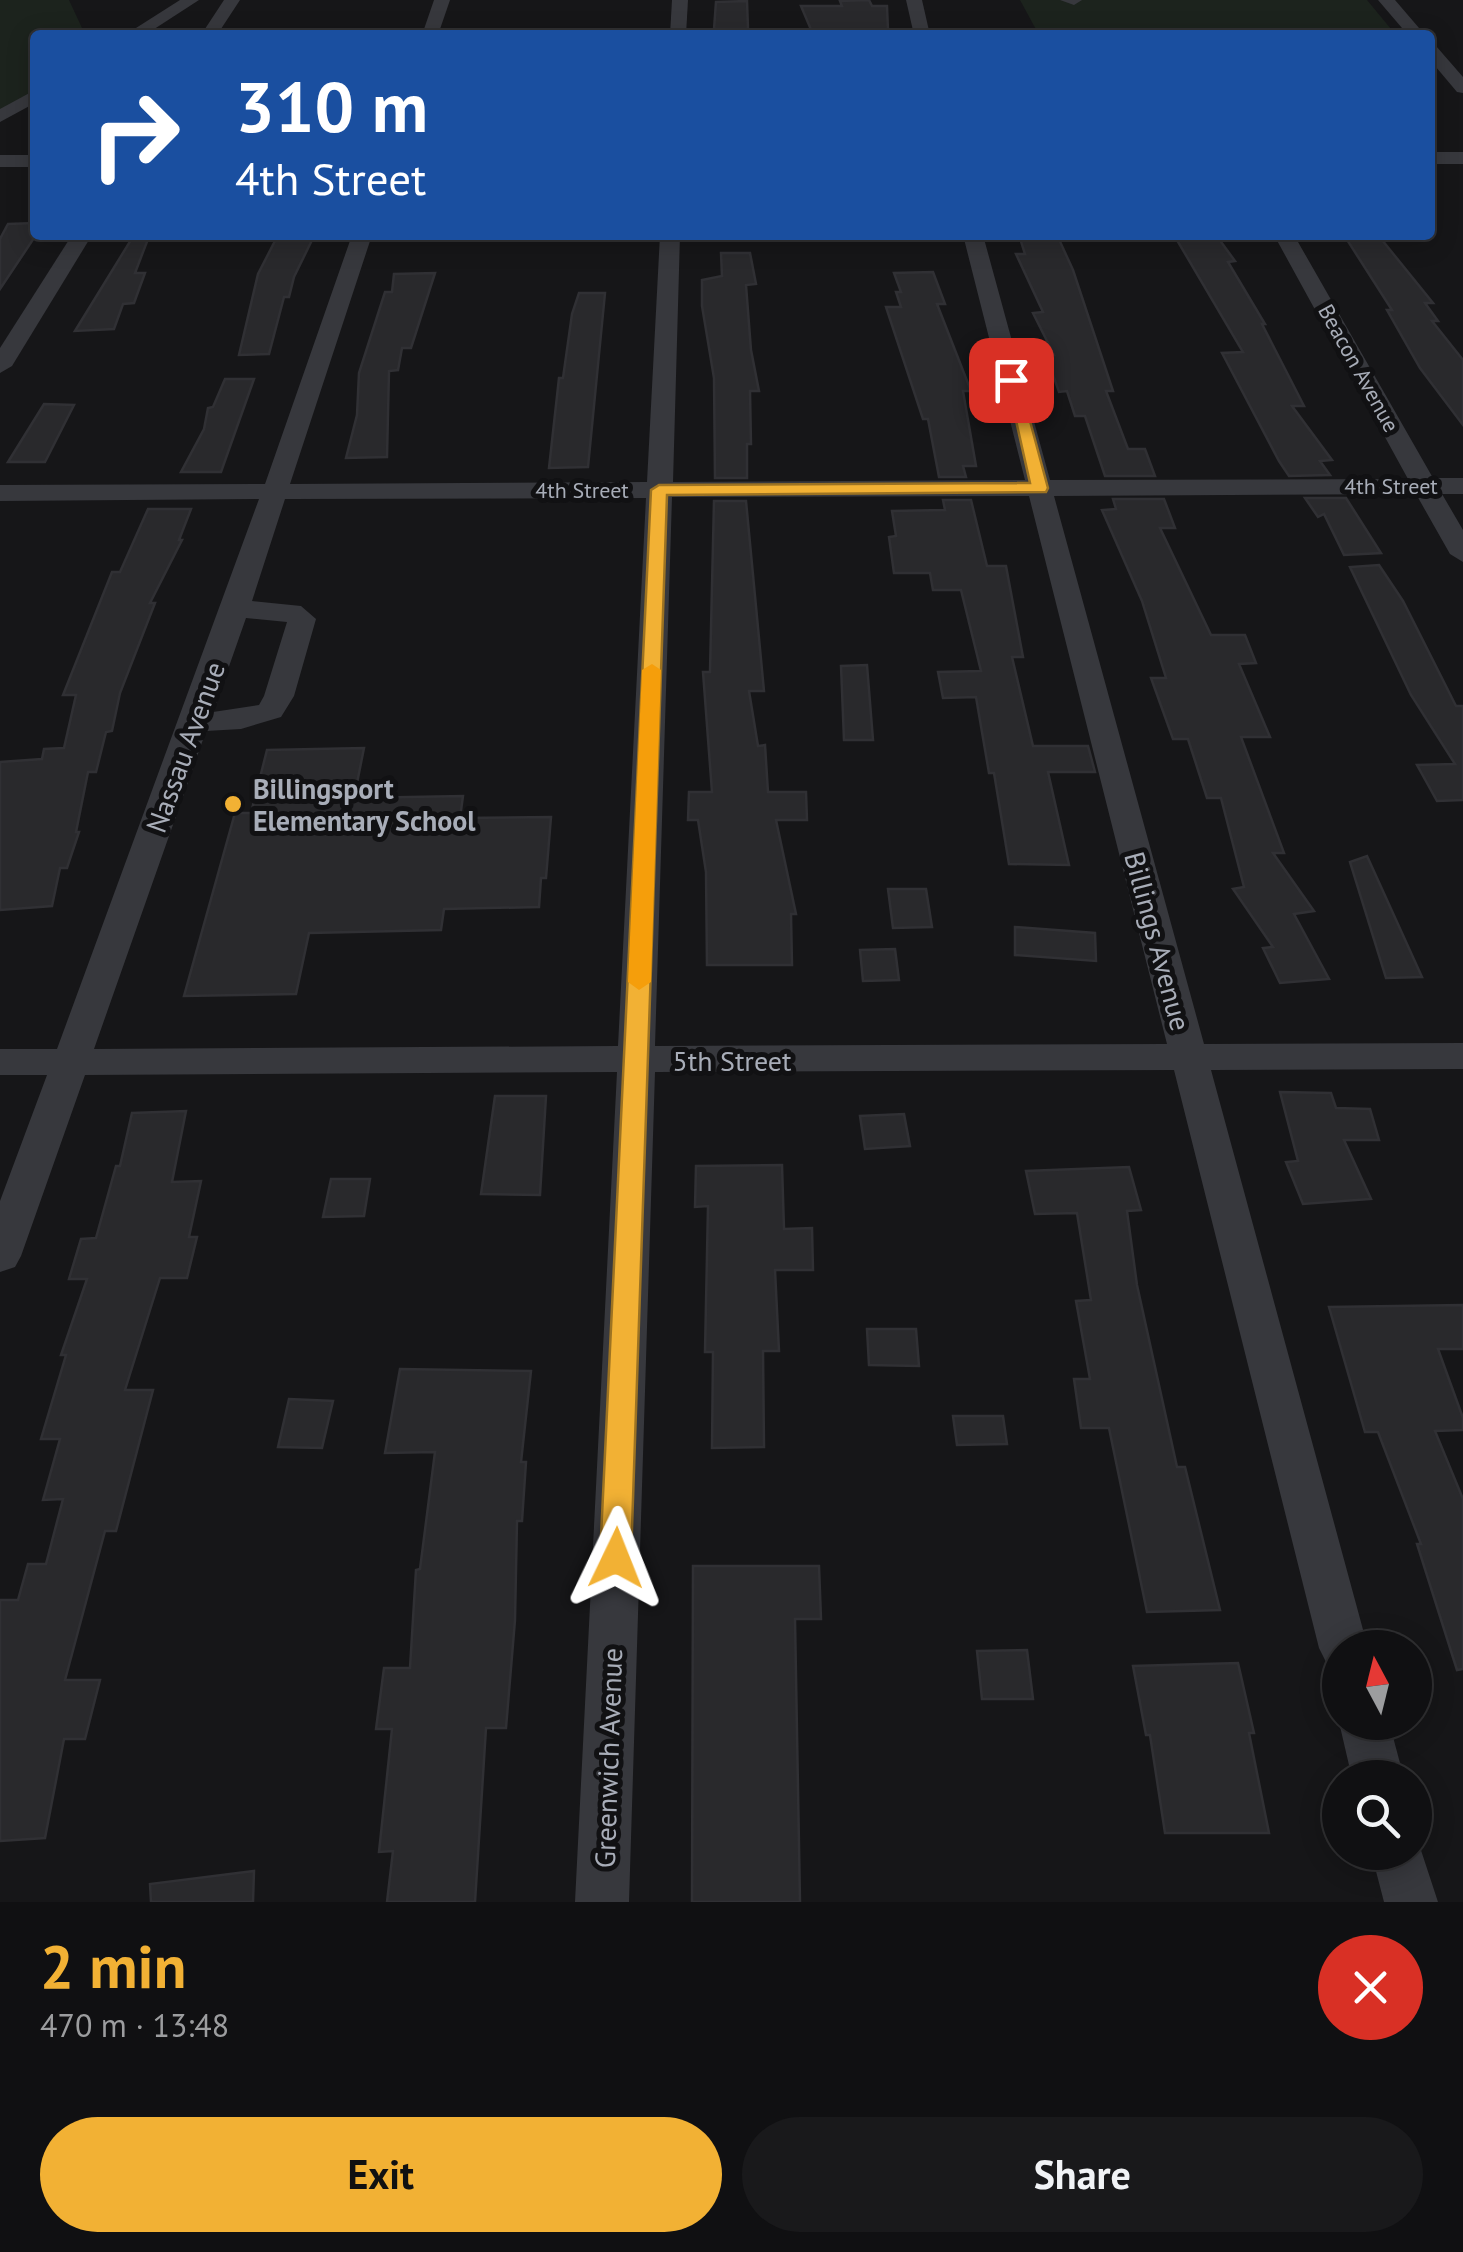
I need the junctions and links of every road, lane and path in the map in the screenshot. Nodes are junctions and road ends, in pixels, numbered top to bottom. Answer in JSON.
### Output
{"nodes":[{"id":1,"x":191,"y":0,"type":"edge"},
{"id":2,"x":232,"y":0,"type":"edge"},
{"id":3,"x":442,"y":0,"type":"edge"},
{"id":4,"x":680,"y":0,"type":"edge"},
{"id":5,"x":914,"y":0,"type":"edge"},
{"id":6,"x":1386,"y":0,"type":"edge"},
{"id":7,"x":142,"y":30,"type":"edge"},
{"id":8,"x":213,"y":30,"type":"edge"},
{"id":9,"x":432,"y":30,"type":"edge"},
{"id":10,"x":678,"y":30,"type":"edge"},
{"id":11,"x":921,"y":30,"type":"edge"},
{"id":12,"x":1413,"y":30,"type":"edge"},
{"id":13,"x":1435,"y":56,"type":"edge"},
{"id":14,"x":1459,"y":84,"type":"edge"},
{"id":15,"x":30,"y":98,"type":"edge"},
{"id":16,"x":0,"y":116,"type":"edge"},
{"id":17,"x":1435,"y":158,"type":"edge"},
{"id":18,"x":1463,"y":158,"type":"edge"},
{"id":19,"x":0,"y":161,"type":"edge"},
{"id":20,"x":30,"y":161,"type":"edge"},
{"id":21,"x":79,"y":240,"type":"edge"},
{"id":22,"x":360,"y":240,"type":"edge"},
{"id":23,"x":670,"y":240,"type":"edge"},
{"id":24,"x":974,"y":240,"type":"edge"},
{"id":25,"x":1287,"y":240,"type":"edge"},
{"id":26,"x":0,"y":366,"type":"edge"},
{"id":27,"x":1425,"y":486,"type":"junction"},
{"id":28,"x":1463,"y":486,"type":"edge"},
{"id":29,"x":1040,"y":488,"type":"junction"},
{"id":30,"x":659,"y":490,"type":"junction"},
{"id":31,"x":275,"y":492,"type":"junction"},
{"id":32,"x":0,"y":493,"type":"edge"},
{"id":33,"x":1463,"y":554,"type":"edge"},
{"id":34,"x":235,"y":609,"type":"junction"},
{"id":35,"x":195,"y":722,"type":"junction"},
{"id":36,"x":1463,"y":1056,"type":"edge"},
{"id":37,"x":1188,"y":1058,"type":"junction"},
{"id":38,"x":636,"y":1060,"type":"junction"},
{"id":39,"x":0,"y":1062,"type":"edge"},
{"id":40,"x":70,"y":1062,"type":"junction"},
{"id":41,"x":0,"y":1256,"type":"edge"},
{"id":42,"x":1339,"y":1630,"type":"edge"},
{"id":43,"x":1403,"y":1870,"type":"edge"},
{"id":44,"x":602,"y":1902,"type":"edge"},
{"id":45,"x":1411,"y":1902,"type":"edge"}],
"edges":[{"from":1,"to":7,"type":"street"},
{"from":2,"to":8,"type":"street"},
{"from":3,"to":9,"type":"street"},
{"from":4,"to":10,"type":"street"},
{"from":5,"to":11,"type":"street"},
{"from":6,"to":12,"type":"street"},
{"from":13,"to":14,"type":"street"},
{"from":15,"to":16,"type":"street"},
{"from":17,"to":18,"type":"street"},
{"from":19,"to":20,"type":"street"},
{"from":21,"to":26,"type":"street"},
{"from":22,"to":31,"type":"street","name":"Nassau Avenue"},
{"from":23,"to":30,"type":"street","name":"Greenwich Avenue"},
{"from":24,"to":29,"type":"street","name":"Billings Avenue"},
{"from":25,"to":27,"type":"street","name":"Beacon Avenue"},
{"from":27,"to":28,"type":"street","name":"4th Street"},
{"from":27,"to":29,"type":"street","name":"4th Street"},
{"from":27,"to":33,"type":"street","name":"Beacon Avenue"},
{"from":29,"to":30,"type":"street","name":"4th Street"},
{"from":29,"to":37,"type":"street","name":"Billings Avenue"},
{"from":30,"to":31,"type":"street","name":"4th Street"},
{"from":30,"to":38,"type":"street","name":"Greenwich Avenue"},
{"from":31,"to":32,"type":"street","name":"4th Street"},
{"from":31,"to":34,"type":"street","name":"Nassau Avenue"},
{"from":34,"to":35,"type":"street","name":"Nassau Avenue"},
{"from":34,"to":35,"type":"street"},
{"from":35,"to":40,"type":"street","name":"Nassau Avenue"},
{"from":36,"to":37,"type":"street","name":"5th Street"},
{"from":37,"to":38,"type":"street","name":"5th Street"},
{"from":37,"to":42,"type":"street","name":"Billings Avenue"},
{"from":38,"to":40,"type":"street","name":"5th Street"},
{"from":38,"to":44,"type":"street","name":"Greenwich Avenue"},
{"from":39,"to":40,"type":"street","name":"5th Street"},
{"from":40,"to":41,"type":"street","name":"Nassau Avenue"},
{"from":43,"to":45,"type":"street"}]}
